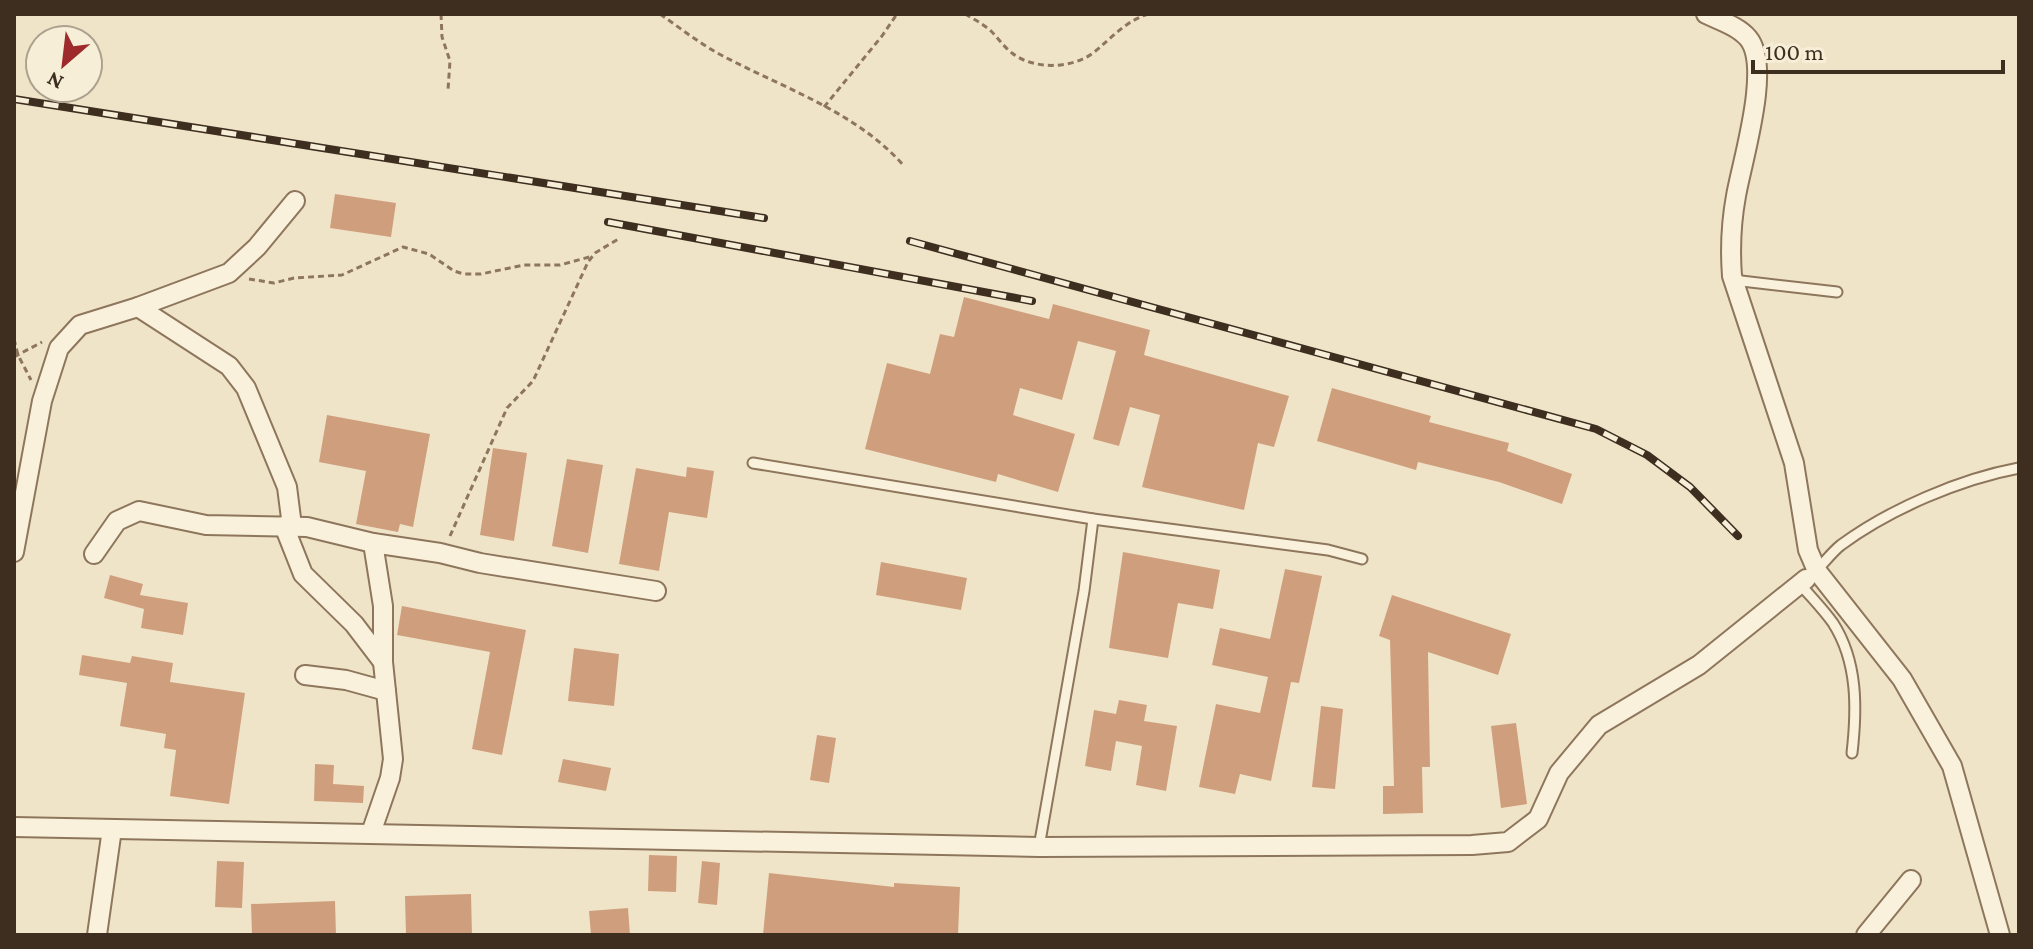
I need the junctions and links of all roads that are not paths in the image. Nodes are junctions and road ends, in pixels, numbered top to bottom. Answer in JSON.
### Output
{"nodes":[{"id":1,"x":1706,"y":14,"type":"edge"},
{"id":2,"x":295,"y":201,"type":"dead end"},
{"id":3,"x":1733,"y":280,"type":"junction"},
{"id":4,"x":1837,"y":292,"type":"dead end"},
{"id":5,"x":138,"y":307,"type":"junction"},
{"id":6,"x":753,"y":463,"type":"dead end"},
{"id":7,"x":2019,"y":468,"type":"edge"},
{"id":8,"x":1093,"y":519,"type":"junction"},
{"id":9,"x":288,"y":526,"type":"junction"},
{"id":10,"x":373,"y":543,"type":"junction"},
{"id":11,"x":14,"y":552,"type":"edge"},
{"id":12,"x":94,"y":554,"type":"dead end"},
{"id":13,"x":1362,"y":559,"type":"dead end"},
{"id":14,"x":1808,"y":578,"type":"junction"},
{"id":15,"x":656,"y":591,"type":"dead end"},
{"id":16,"x":383,"y":662,"type":"junction"},
{"id":17,"x":305,"y":675,"type":"dead end"},
{"id":18,"x":386,"y":691,"type":"junction"},
{"id":19,"x":1852,"y":753,"type":"dead end"},
{"id":20,"x":14,"y":827,"type":"edge"},
{"id":21,"x":112,"y":829,"type":"junction"},
{"id":22,"x":371,"y":833,"type":"junction"},
{"id":23,"x":1039,"y":847,"type":"junction"},
{"id":24,"x":1911,"y":880,"type":"dead end"},
{"id":25,"x":97,"y":935,"type":"edge"},
{"id":26,"x":1866,"y":935,"type":"edge"},
{"id":27,"x":2000,"y":935,"type":"edge"}],
"edges":[{"from":1,"to":3,"type":"street"},
{"from":2,"to":5,"type":"street"},
{"from":3,"to":4,"type":"lane"},
{"from":3,"to":14,"type":"street"},
{"from":5,"to":9,"type":"street"},
{"from":5,"to":11,"type":"street"},
{"from":6,"to":8,"type":"lane"},
{"from":7,"to":14,"type":"lane"},
{"from":8,"to":13,"type":"lane"},
{"from":8,"to":23,"type":"lane"},
{"from":9,"to":10,"type":"street"},
{"from":9,"to":12,"type":"street"},
{"from":9,"to":16,"type":"street"},
{"from":10,"to":15,"type":"street"},
{"from":10,"to":16,"type":"street"},
{"from":14,"to":19,"type":"lane"},
{"from":14,"to":23,"type":"street"},
{"from":14,"to":27,"type":"street"},
{"from":16,"to":18,"type":"street"},
{"from":17,"to":18,"type":"street"},
{"from":18,"to":22,"type":"street"},
{"from":20,"to":21,"type":"street"},
{"from":21,"to":22,"type":"street"},
{"from":21,"to":25,"type":"street"},
{"from":22,"to":23,"type":"street"},
{"from":24,"to":26,"type":"street"}]}
